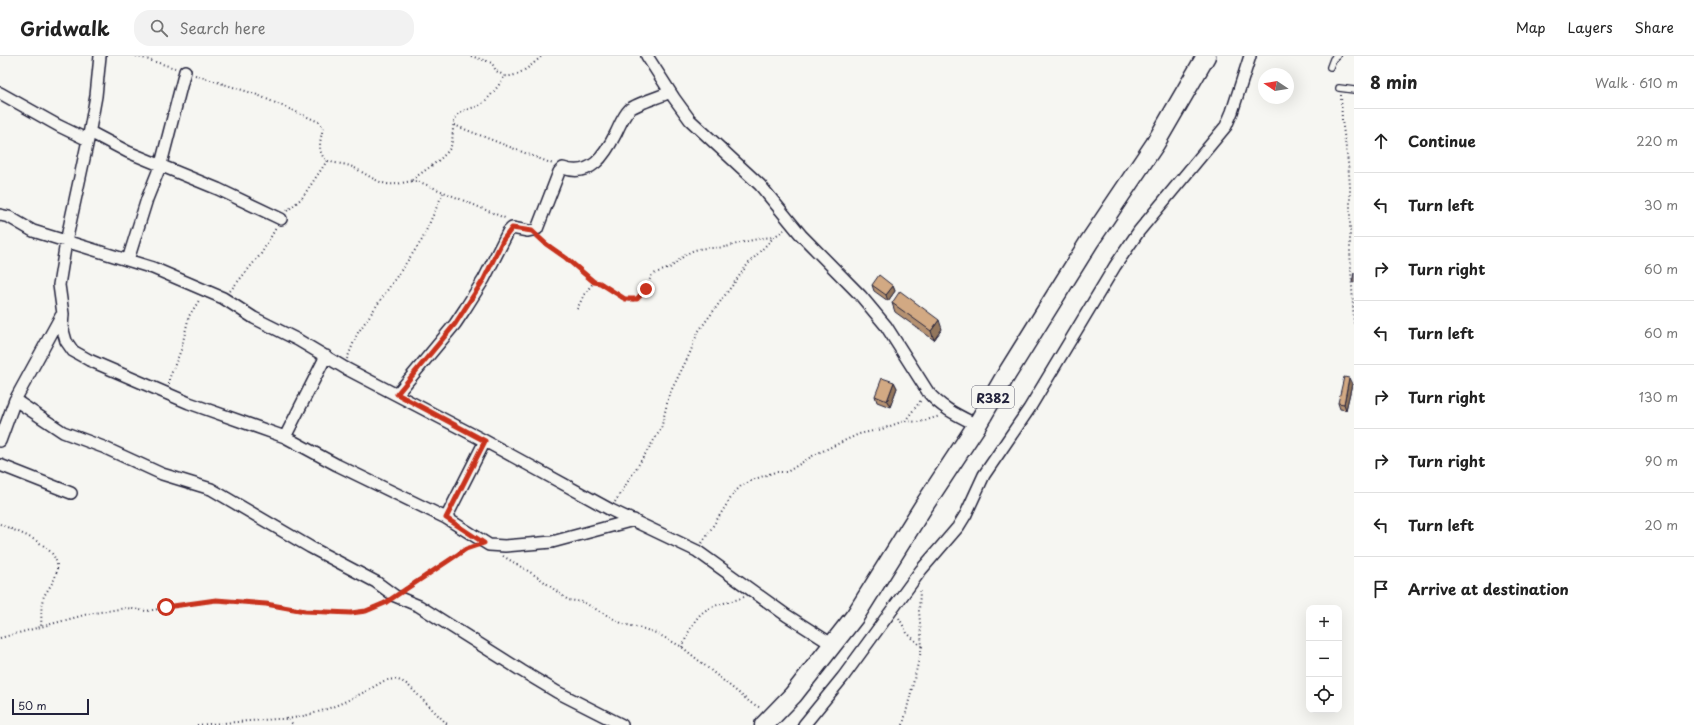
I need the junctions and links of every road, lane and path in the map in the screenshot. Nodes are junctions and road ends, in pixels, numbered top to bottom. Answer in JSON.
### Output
{"nodes":[{"id":1,"x":100,"y":56,"type":"edge"},
{"id":2,"x":136,"y":56,"type":"edge"},
{"id":3,"x":471,"y":56,"type":"edge"},
{"id":4,"x":542,"y":56,"type":"edge"},
{"id":5,"x":648,"y":56,"type":"edge"},
{"id":6,"x":1206,"y":56,"type":"edge"},
{"id":7,"x":1250,"y":56,"type":"edge"},
{"id":8,"x":1337,"y":56,"type":"edge"},
{"id":9,"x":1330,"y":67,"type":"dead end"},
{"id":10,"x":186,"y":71,"type":"junction"},
{"id":11,"x":505,"y":76,"type":"junction"},
{"id":12,"x":1339,"y":88,"type":"joint"},
{"id":13,"x":1354,"y":90,"type":"edge"},
{"id":14,"x":670,"y":92,"type":"junction"},
{"id":15,"x":0,"y":93,"type":"edge"},
{"id":16,"x":454,"y":125,"type":"junction"},
{"id":17,"x":89,"y":136,"type":"junction"},
{"id":18,"x":327,"y":161,"type":"junction"},
{"id":19,"x":161,"y":164,"type":"junction"},
{"id":20,"x":563,"y":168,"type":"junction"},
{"id":21,"x":412,"y":180,"type":"junction"},
{"id":22,"x":443,"y":192,"type":"junction"},
{"id":23,"x":0,"y":215,"type":"edge"},
{"id":24,"x":281,"y":219,"type":"junction"},
{"id":25,"x":792,"y":224,"type":"junction"},
{"id":26,"x":512,"y":228,"type":"junction"},
{"id":27,"x":532,"y":231,"type":"junction"},
{"id":28,"x":774,"y":237,"type":"junction"},
{"id":29,"x":66,"y":242,"type":"junction"},
{"id":30,"x":128,"y":260,"type":"junction"},
{"id":31,"x":594,"y":282,"type":"junction"},
{"id":32,"x":206,"y":292,"type":"junction"},
{"id":33,"x":223,"y":298,"type":"junction"},
{"id":34,"x":577,"y":309,"type":"dead end"},
{"id":35,"x":62,"y":314,"type":"junction"},
{"id":36,"x":1354,"y":324,"type":"edge"},
{"id":37,"x":326,"y":356,"type":"junction"},
{"id":38,"x":344,"y":368,"type":"junction"},
{"id":39,"x":928,"y":392,"type":"junction"},
{"id":40,"x":168,"y":394,"type":"junction"},
{"id":41,"x":397,"y":394,"type":"junction"},
{"id":42,"x":15,"y":400,"type":"junction"},
{"id":43,"x":950,"y":411,"type":"junction"},
{"id":44,"x":904,"y":421,"type":"junction"},
{"id":45,"x":978,"y":425,"type":"junction"},
{"id":46,"x":285,"y":437,"type":"junction"},
{"id":47,"x":0,"y":441,"type":"edge"},
{"id":48,"x":485,"y":441,"type":"junction"},
{"id":49,"x":0,"y":465,"type":"edge"},
{"id":50,"x":71,"y":493,"type":"dead end"},
{"id":51,"x":611,"y":510,"type":"junction"},
{"id":52,"x":446,"y":518,"type":"junction"},
{"id":53,"x":634,"y":520,"type":"junction"},
{"id":54,"x":0,"y":524,"type":"edge"},
{"id":55,"x":484,"y":543,"type":"junction"},
{"id":56,"x":496,"y":546,"type":"junction"},
{"id":57,"x":697,"y":551,"type":"junction"},
{"id":58,"x":920,"y":570,"type":"junction"},
{"id":59,"x":752,"y":590,"type":"junction"},
{"id":60,"x":395,"y":596,"type":"junction"},
{"id":61,"x":894,"y":605,"type":"junction"},
{"id":62,"x":42,"y":626,"type":"junction"},
{"id":63,"x":0,"y":638,"type":"edge"},
{"id":64,"x":833,"y":645,"type":"junction"},
{"id":65,"x":682,"y":647,"type":"junction"},
{"id":66,"x":922,"y":647,"type":"junction"},
{"id":67,"x":287,"y":719,"type":"junction"},
{"id":68,"x":770,"y":720,"type":"edge"},
{"id":69,"x":197,"y":725,"type":"edge"},
{"id":70,"x":294,"y":725,"type":"edge"},
{"id":71,"x":448,"y":725,"type":"edge"},
{"id":72,"x":622,"y":725,"type":"edge"},
{"id":73,"x":804,"y":725,"type":"edge"},
{"id":74,"x":903,"y":725,"type":"edge"}],
"edges":[{"from":1,"to":17,"type":"street"},
{"from":2,"to":10,"type":"path"},
{"from":3,"to":11,"type":"path"},
{"from":4,"to":11,"type":"path"},
{"from":5,"to":14,"type":"street"},
{"from":6,"to":45,"type":"main road","number":"R382"},
{"from":7,"to":58,"type":"street"},
{"from":8,"to":9,"type":"lane"},
{"from":10,"to":18,"type":"path"},
{"from":10,"to":19,"type":"street"},
{"from":11,"to":16,"type":"path"},
{"from":12,"to":13,"type":"lane"},
{"from":12,"to":36,"type":"path"},
{"from":14,"to":20,"type":"street"},
{"from":14,"to":25,"type":"street"},
{"from":15,"to":17,"type":"street"},
{"from":16,"to":20,"type":"path"},
{"from":16,"to":21,"type":"path"},
{"from":17,"to":19,"type":"street"},
{"from":17,"to":29,"type":"street"},
{"from":18,"to":21,"type":"path"},
{"from":18,"to":24,"type":"path"},
{"from":19,"to":24,"type":"street"},
{"from":19,"to":30,"type":"street"},
{"from":20,"to":27,"type":"street"},
{"from":21,"to":22,"type":"path"},
{"from":22,"to":26,"type":"path"},
{"from":22,"to":38,"type":"path"},
{"from":23,"to":29,"type":"street"},
{"from":24,"to":33,"type":"path"},
{"from":25,"to":28,"type":"path"},
{"from":25,"to":39,"type":"street"},
{"from":26,"to":27,"type":"street"},
{"from":26,"to":41,"type":"street"},
{"from":27,"to":31,"type":"path"},
{"from":28,"to":31,"type":"path"},
{"from":28,"to":51,"type":"path"},
{"from":29,"to":30,"type":"street"},
{"from":29,"to":35,"type":"street"},
{"from":30,"to":32,"type":"street"},
{"from":31,"to":34,"type":"path"},
{"from":32,"to":33,"type":"street"},
{"from":32,"to":40,"type":"path"},
{"from":33,"to":37,"type":"street"},
{"from":35,"to":40,"type":"street"},
{"from":35,"to":42,"type":"street"},
{"from":37,"to":38,"type":"street"},
{"from":37,"to":46,"type":"street"},
{"from":38,"to":41,"type":"street"},
{"from":39,"to":43,"type":"street"},
{"from":39,"to":44,"type":"path"},
{"from":40,"to":46,"type":"street"},
{"from":41,"to":48,"type":"street"},
{"from":42,"to":47,"type":"street"},
{"from":42,"to":60,"type":"street"},
{"from":43,"to":44,"type":"path"},
{"from":43,"to":45,"type":"street"},
{"from":44,"to":57,"type":"path"},
{"from":45,"to":64,"type":"main road","number":"R382"},
{"from":46,"to":52,"type":"street"},
{"from":48,"to":51,"type":"street"},
{"from":48,"to":52,"type":"street"},
{"from":49,"to":50,"type":"street"},
{"from":51,"to":53,"type":"street"},
{"from":52,"to":55,"type":"street"},
{"from":53,"to":56,"type":"street"},
{"from":53,"to":57,"type":"street"},
{"from":54,"to":62,"type":"path"},
{"from":55,"to":56,"type":"street"},
{"from":55,"to":60,"type":"path"},
{"from":56,"to":65,"type":"path"},
{"from":57,"to":59,"type":"street"},
{"from":58,"to":61,"type":"street"},
{"from":58,"to":66,"type":"path"},
{"from":59,"to":64,"type":"street"},
{"from":59,"to":65,"type":"path"},
{"from":60,"to":62,"type":"path"},
{"from":60,"to":72,"type":"street"},
{"from":61,"to":66,"type":"path"},
{"from":61,"to":73,"type":"street"},
{"from":62,"to":63,"type":"path"},
{"from":64,"to":68,"type":"main road","number":"R382"},
{"from":65,"to":68,"type":"path"},
{"from":66,"to":74,"type":"path"},
{"from":67,"to":69,"type":"path"},
{"from":67,"to":70,"type":"path"},
{"from":67,"to":71,"type":"path"}]}
